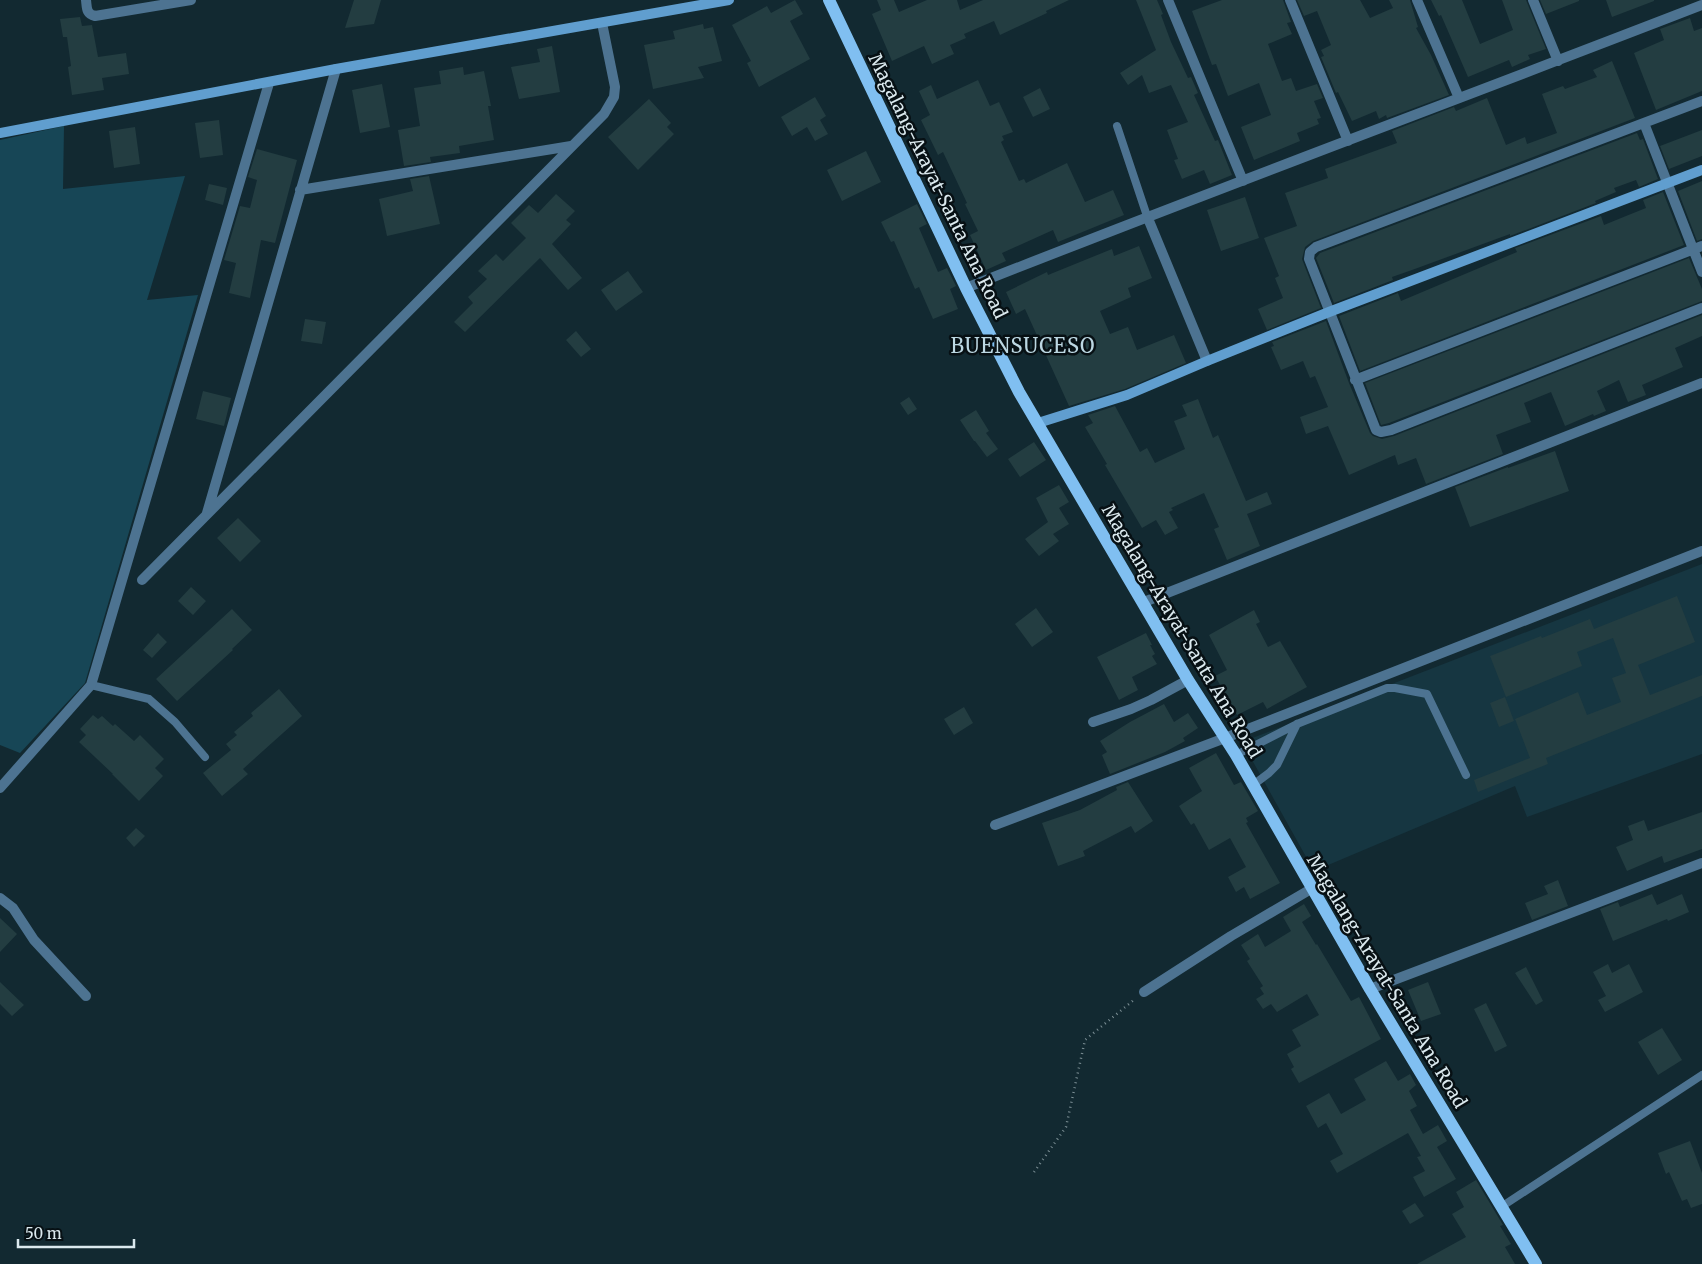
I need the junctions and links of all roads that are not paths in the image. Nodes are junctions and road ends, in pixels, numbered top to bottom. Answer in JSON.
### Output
{"nodes":[{"id":1,"x":86,"y":0,"type":"edge"},
{"id":2,"x":187,"y":0,"type":"edge"},
{"id":3,"x":729,"y":0,"type":"edge"},
{"id":4,"x":829,"y":0,"type":"edge"},
{"id":5,"x":1168,"y":0,"type":"edge"},
{"id":6,"x":1290,"y":0,"type":"edge"},
{"id":7,"x":1417,"y":0,"type":"edge"},
{"id":8,"x":1533,"y":0,"type":"edge"},
{"id":9,"x":1702,"y":4,"type":"edge"},
{"id":10,"x":602,"y":23,"type":"junction"},
{"id":11,"x":1558,"y":61,"type":"junction"},
{"id":12,"x":336,"y":69,"type":"junction"},
{"id":13,"x":269,"y":83,"type":"junction"},
{"id":14,"x":1459,"y":98,"type":"junction"},
{"id":15,"x":1702,"y":101,"type":"edge"},
{"id":16,"x":1644,"y":123,"type":"junction"},
{"id":17,"x":1117,"y":126,"type":"dead end"},
{"id":18,"x":0,"y":133,"type":"edge"},
{"id":19,"x":1348,"y":141,"type":"junction"},
{"id":20,"x":571,"y":146,"type":"junction"},
{"id":21,"x":1702,"y":170,"type":"edge"},
{"id":22,"x":1244,"y":181,"type":"junction"},
{"id":23,"x":1668,"y":184,"type":"junction"},
{"id":24,"x":300,"y":190,"type":"junction"},
{"id":25,"x":1147,"y":216,"type":"junction"},
{"id":26,"x":1698,"y":248,"type":"edge"},
{"id":27,"x":1702,"y":272,"type":"edge"},
{"id":28,"x":966,"y":288,"type":"junction"},
{"id":29,"x":1702,"y":308,"type":"edge"},
{"id":30,"x":1329,"y":312,"type":"junction"},
{"id":31,"x":1208,"y":361,"type":"junction"},
{"id":32,"x":1355,"y":380,"type":"junction"},
{"id":33,"x":1702,"y":382,"type":"edge"},
{"id":34,"x":1038,"y":423,"type":"junction"},
{"id":35,"x":207,"y":514,"type":"junction"},
{"id":36,"x":1702,"y":551,"type":"edge"},
{"id":37,"x":142,"y":580,"type":"dead end"},
{"id":38,"x":1144,"y":602,"type":"junction"},
{"id":39,"x":1188,"y":680,"type":"junction"},
{"id":40,"x":91,"y":685,"type":"junction"},
{"id":41,"x":1094,"y":722,"type":"dead end"},
{"id":42,"x":1297,"y":724,"type":"junction"},
{"id":43,"x":1225,"y":738,"type":"junction"},
{"id":44,"x":1236,"y":755,"type":"junction"},
{"id":45,"x":205,"y":757,"type":"dead end"},
{"id":46,"x":1466,"y":774,"type":"dead end"},
{"id":47,"x":1253,"y":785,"type":"junction"},
{"id":48,"x":0,"y":788,"type":"edge"},
{"id":49,"x":996,"y":825,"type":"dead end"},
{"id":50,"x":1702,"y":864,"type":"edge"},
{"id":51,"x":1311,"y":889,"type":"junction"},
{"id":52,"x":0,"y":898,"type":"edge"},
{"id":53,"x":1370,"y":989,"type":"junction"},
{"id":54,"x":1144,"y":992,"type":"road end"},
{"id":55,"x":86,"y":996,"type":"dead end"},
{"id":56,"x":1702,"y":1075,"type":"edge"},
{"id":57,"x":1501,"y":1207,"type":"junction"},
{"id":58,"x":1536,"y":1264,"type":"edge"}],
"edges":[{"from":1,"to":2,"type":"street"},
{"from":3,"to":10,"type":"street"},
{"from":4,"to":28,"type":"main road","name":"Magalang-Arayat-Santa Ana Road"},
{"from":5,"to":22,"type":"street"},
{"from":6,"to":19,"type":"street"},
{"from":7,"to":14,"type":"street"},
{"from":8,"to":11,"type":"street"},
{"from":9,"to":11,"type":"street"},
{"from":10,"to":12,"type":"street"},
{"from":10,"to":20,"type":"street"},
{"from":11,"to":14,"type":"street"},
{"from":12,"to":13,"type":"street"},
{"from":12,"to":24,"type":"street"},
{"from":13,"to":18,"type":"street"},
{"from":13,"to":40,"type":"street"},
{"from":14,"to":19,"type":"street"},
{"from":15,"to":16,"type":"street"},
{"from":16,"to":23,"type":"street"},
{"from":16,"to":30,"type":"street"},
{"from":17,"to":25,"type":"lane"},
{"from":19,"to":22,"type":"street"},
{"from":20,"to":24,"type":"street"},
{"from":20,"to":35,"type":"street"},
{"from":21,"to":23,"type":"street"},
{"from":22,"to":25,"type":"street"},
{"from":23,"to":26,"type":"street"},
{"from":23,"to":30,"type":"street"},
{"from":24,"to":35,"type":"street"},
{"from":25,"to":28,"type":"street"},
{"from":25,"to":31,"type":"street"},
{"from":26,"to":27,"type":"street"},
{"from":26,"to":32,"type":"street"},
{"from":28,"to":34,"type":"main road","name":"Magalang-Arayat-Santa Ana Road"},
{"from":29,"to":32,"type":"street"},
{"from":30,"to":31,"type":"street"},
{"from":30,"to":32,"type":"street"},
{"from":31,"to":34,"type":"street"},
{"from":33,"to":38,"type":"street"},
{"from":34,"to":38,"type":"main road","name":"Magalang-Arayat-Santa Ana Road"},
{"from":35,"to":37,"type":"street"},
{"from":36,"to":43,"type":"street"},
{"from":38,"to":39,"type":"main road","name":"Magalang-Arayat-Santa Ana Road"},
{"from":39,"to":41,"type":"street"},
{"from":39,"to":43,"type":"main road","name":"Magalang-Arayat-Santa Ana Road"},
{"from":40,"to":45,"type":"lane"},
{"from":40,"to":48,"type":"street"},
{"from":42,"to":44,"type":"lane"},
{"from":42,"to":46,"type":"lane"},
{"from":42,"to":47,"type":"lane"},
{"from":43,"to":44,"type":"main road","name":"Magalang-Arayat-Santa Ana Road"},
{"from":43,"to":49,"type":"street"},
{"from":44,"to":47,"type":"main road","name":"Magalang-Arayat-Santa Ana Road"},
{"from":47,"to":51,"type":"main road","name":"Magalang-Arayat-Santa Ana Road"},
{"from":50,"to":53,"type":"street"},
{"from":51,"to":53,"type":"main road","name":"Magalang-Arayat-Santa Ana Road"},
{"from":51,"to":54,"type":"street"},
{"from":52,"to":55,"type":"street"},
{"from":53,"to":57,"type":"main road","name":"Magalang-Arayat-Santa Ana Road"},
{"from":56,"to":57,"type":"lane"},
{"from":57,"to":58,"type":"main road","name":"Magalang-Arayat-Santa Ana Road"}]}
